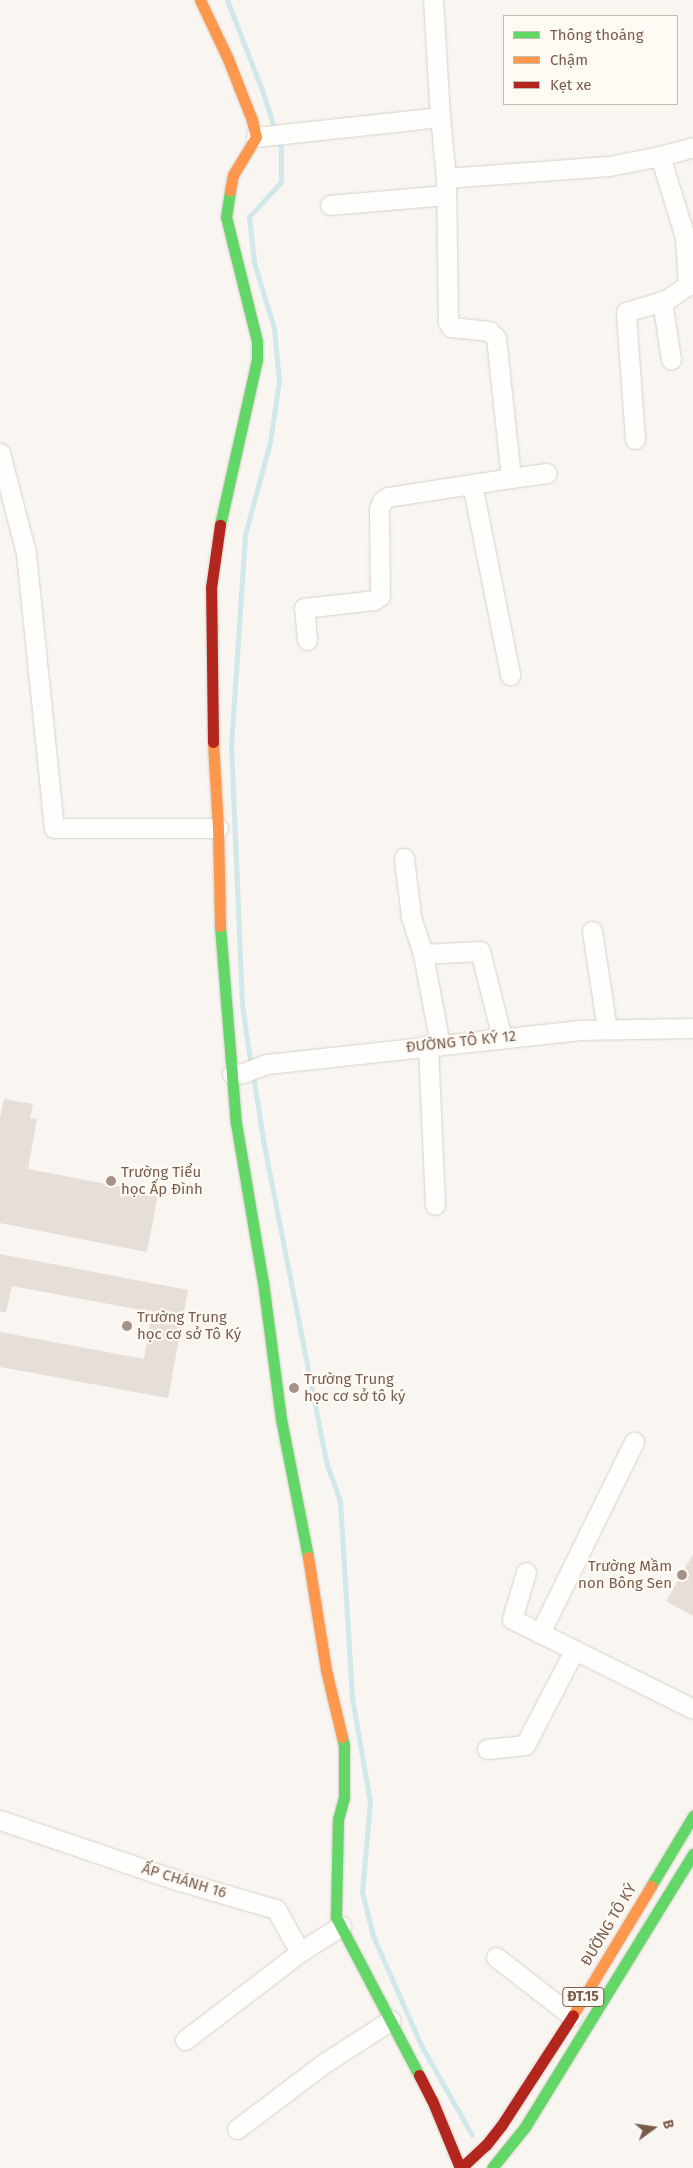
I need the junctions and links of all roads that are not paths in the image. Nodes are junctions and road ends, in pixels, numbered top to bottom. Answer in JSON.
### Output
{"nodes":[{"id":1,"x":200,"y":0,"type":"edge"},
{"id":2,"x":433,"y":0,"type":"edge"},
{"id":3,"x":440,"y":117,"type":"junction"},
{"id":4,"x":268,"y":136,"type":"junction"},
{"id":5,"x":693,"y":147,"type":"edge"},
{"id":6,"x":660,"y":156,"type":"junction"},
{"id":7,"x":446,"y":187,"type":"junction"},
{"id":8,"x":330,"y":205,"type":"dead end"},
{"id":9,"x":689,"y":244,"type":"edge"},
{"id":10,"x":662,"y":301,"type":"junction"},
{"id":11,"x":671,"y":359,"type":"dead end"},
{"id":12,"x":635,"y":439,"type":"dead end"},
{"id":13,"x":0,"y":452,"type":"edge"},
{"id":14,"x":547,"y":473,"type":"dead end"},
{"id":15,"x":512,"y":478,"type":"junction"},
{"id":16,"x":472,"y":484,"type":"junction"},
{"id":17,"x":308,"y":640,"type":"dead end"},
{"id":18,"x":510,"y":675,"type":"dead end"},
{"id":19,"x":218,"y":828,"type":"junction"},
{"id":20,"x":404,"y":858,"type":"dead end"},
{"id":21,"x":592,"y":931,"type":"dead end"},
{"id":22,"x":422,"y":954,"type":"junction"},
{"id":23,"x":693,"y":1028,"type":"edge"},
{"id":24,"x":607,"y":1029,"type":"junction"},
{"id":25,"x":502,"y":1038,"type":"junction"},
{"id":26,"x":434,"y":1045,"type":"junction"},
{"id":27,"x":238,"y":1073,"type":"junction"},
{"id":28,"x":436,"y":1205,"type":"dead end"},
{"id":29,"x":634,"y":1442,"type":"dead end"},
{"id":30,"x":526,"y":1572,"type":"dead end"},
{"id":31,"x":540,"y":1633,"type":"junction"},
{"id":32,"x":574,"y":1651,"type":"junction"},
{"id":33,"x":693,"y":1709,"type":"edge"},
{"id":34,"x":488,"y":1749,"type":"dead end"},
{"id":35,"x":693,"y":1816,"type":"edge"},
{"id":36,"x":0,"y":1820,"type":"edge"},
{"id":37,"x":693,"y":1854,"type":"edge"},
{"id":38,"x":341,"y":1926,"type":"junction"},
{"id":39,"x":300,"y":1952,"type":"junction"},
{"id":40,"x":496,"y":1957,"type":"dead end"},
{"id":41,"x":572,"y":2016,"type":"junction"},
{"id":42,"x":391,"y":2020,"type":"junction"},
{"id":43,"x":185,"y":2040,"type":"dead end"},
{"id":44,"x":237,"y":2129,"type":"dead end"},
{"id":45,"x":461,"y":2168,"type":"edge"},
{"id":46,"x":492,"y":2168,"type":"edge"}],
"edges":[{"from":1,"to":4,"type":"street"},
{"from":2,"to":3,"type":"street"},
{"from":3,"to":4,"type":"street"},
{"from":3,"to":7,"type":"street"},
{"from":4,"to":19,"type":"street"},
{"from":5,"to":6,"type":"street"},
{"from":6,"to":7,"type":"street"},
{"from":6,"to":9,"type":"street"},
{"from":7,"to":8,"type":"street"},
{"from":7,"to":15,"type":"street"},
{"from":9,"to":10,"type":"street"},
{"from":10,"to":11,"type":"street"},
{"from":10,"to":12,"type":"street"},
{"from":13,"to":19,"type":"street"},
{"from":14,"to":15,"type":"street"},
{"from":15,"to":16,"type":"street"},
{"from":16,"to":17,"type":"street"},
{"from":16,"to":18,"type":"street"},
{"from":19,"to":27,"type":"street"},
{"from":20,"to":22,"type":"street"},
{"from":21,"to":24,"type":"street"},
{"from":22,"to":25,"type":"street"},
{"from":22,"to":26,"type":"street"},
{"from":23,"to":24,"type":"street","name":"ĐƯỜNG TÔ KÝ 12"},
{"from":24,"to":25,"type":"street","name":"ĐƯỜNG TÔ KÝ 12"},
{"from":25,"to":26,"type":"street","name":"ĐƯỜNG TÔ KÝ 12"},
{"from":26,"to":27,"type":"street","name":"ĐƯỜNG TÔ KÝ 12"},
{"from":26,"to":28,"type":"street"},
{"from":27,"to":38,"type":"street"},
{"from":29,"to":31,"type":"street"},
{"from":30,"to":31,"type":"street"},
{"from":31,"to":32,"type":"street"},
{"from":32,"to":33,"type":"street"},
{"from":32,"to":34,"type":"street"},
{"from":35,"to":41,"type":"street","name":"ĐƯỜNG TÔ KÝ","number":"ĐT.15"},
{"from":36,"to":39,"type":"street","name":"ẤP CHÁNH 16"},
{"from":37,"to":46,"type":"street","number":"ĐT.15"},
{"from":38,"to":39,"type":"street"},
{"from":38,"to":42,"type":"street"},
{"from":39,"to":43,"type":"street"},
{"from":40,"to":41,"type":"street"},
{"from":41,"to":45,"type":"street","name":"ĐƯỜNG TÔ KÝ","number":"ĐT.15"},
{"from":42,"to":44,"type":"street"},
{"from":42,"to":45,"type":"street"}]}
